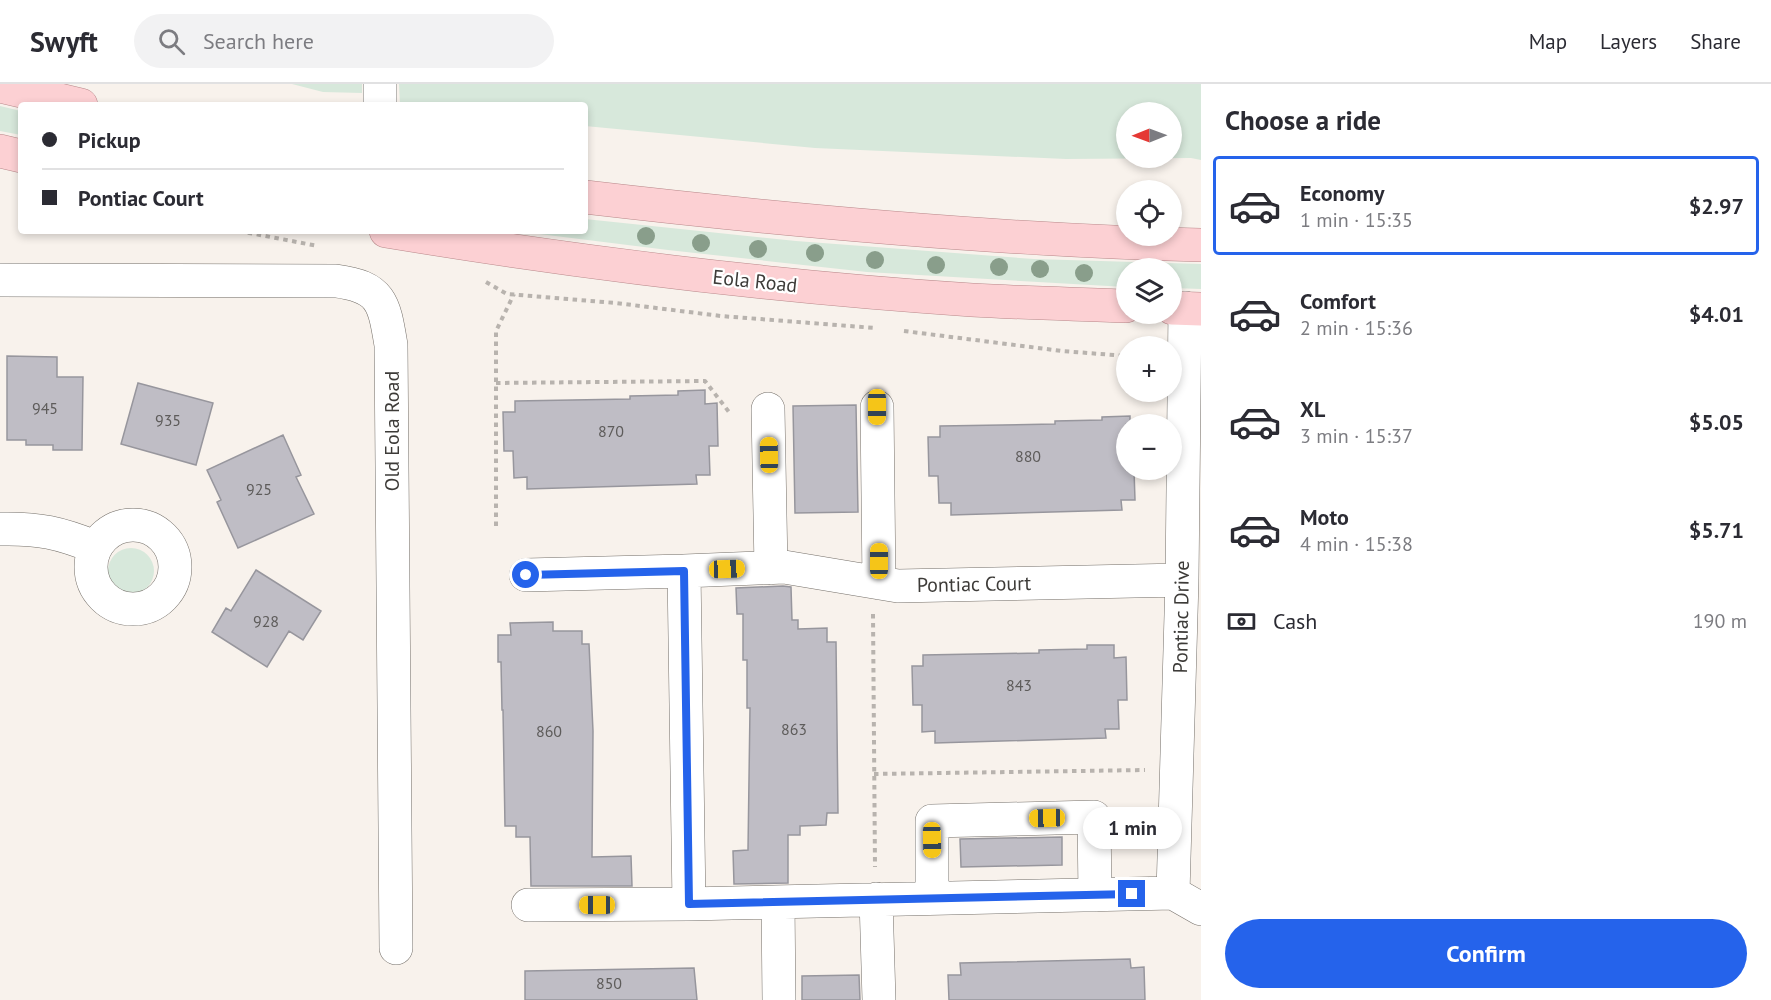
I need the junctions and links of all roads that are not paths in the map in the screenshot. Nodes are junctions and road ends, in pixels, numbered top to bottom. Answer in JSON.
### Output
{"nodes":[{"id":1,"x":380,"y":84,"type":"edge"},
{"id":2,"x":0,"y":86,"type":"edge"},
{"id":3,"x":68,"y":102,"type":"edge"},
{"id":4,"x":380,"y":102,"type":"edge"},
{"id":5,"x":0,"y":151,"type":"edge"},
{"id":6,"x":18,"y":155,"type":"edge"},
{"id":7,"x":588,"y":197,"type":"edge"},
{"id":8,"x":406,"y":234,"type":"edge"},
{"id":9,"x":1201,"y":245,"type":"edge"},
{"id":10,"x":0,"y":280,"type":"edge"},
{"id":11,"x":1116,"y":306,"type":"edge"},
{"id":12,"x":1186,"y":308,"type":"edge"},
{"id":13,"x":877,"y":407,"type":"dead end"},
{"id":14,"x":768,"y":409,"type":"dead end"},
{"id":15,"x":0,"y":529,"type":"edge"},
{"id":16,"x":95,"y":547,"type":"dead end"},
{"id":17,"x":771,"y":568,"type":"junction"},
{"id":18,"x":684,"y":571,"type":"junction"},
{"id":19,"x":526,"y":575,"type":"dead end"},
{"id":20,"x":1182,"y":580,"type":"junction"},
{"id":21,"x":876,"y":594,"type":"junction"},
{"id":22,"x":1188,"y":807,"type":"edge"},
{"id":23,"x":876,"y":888,"type":"junction"},
{"id":24,"x":1173,"y":893,"type":"junction"},
{"id":25,"x":1095,"y":895,"type":"junction"},
{"id":26,"x":932,"y":898,"type":"junction"},
{"id":27,"x":778,"y":902,"type":"junction"},
{"id":28,"x":689,"y":904,"type":"junction"},
{"id":29,"x":528,"y":905,"type":"dead end"},
{"id":30,"x":1201,"y":909,"type":"edge"},
{"id":31,"x":396,"y":948,"type":"dead end"},
{"id":32,"x":779,"y":1000,"type":"edge"},
{"id":33,"x":879,"y":1000,"type":"edge"}],
"edges":[{"from":1,"to":4,"type":"street"},
{"from":2,"to":3,"type":"main road"},
{"from":5,"to":6,"type":"main road"},
{"from":7,"to":9,"type":"main road"},
{"from":8,"to":11,"type":"main road","name":"Eola Road"},
{"from":10,"to":31,"type":"street","name":"Old Eola Road"},
{"from":12,"to":20,"type":"street","name":"Pontiac Drive"},
{"from":13,"to":21,"type":"street"},
{"from":14,"to":17,"type":"street"},
{"from":15,"to":16,"type":"street"},
{"from":17,"to":18,"type":"street","name":"Pontiac Court"},
{"from":17,"to":21,"type":"street","name":"Pontiac Court"},
{"from":18,"to":19,"type":"street","name":"Pontiac Court"},
{"from":18,"to":28,"type":"street"},
{"from":20,"to":21,"type":"street","name":"Pontiac Court"},
{"from":20,"to":22,"type":"street","name":"Pontiac Drive"},
{"from":22,"to":24,"type":"street","name":"Pontiac Drive"},
{"from":23,"to":26,"type":"street"},
{"from":23,"to":27,"type":"street"},
{"from":23,"to":33,"type":"street"},
{"from":24,"to":25,"type":"street"},
{"from":24,"to":30,"type":"street"},
{"from":25,"to":26,"type":"street"},
{"from":25,"to":26,"type":"street"},
{"from":27,"to":28,"type":"street"},
{"from":27,"to":32,"type":"street"},
{"from":28,"to":29,"type":"street"}]}
